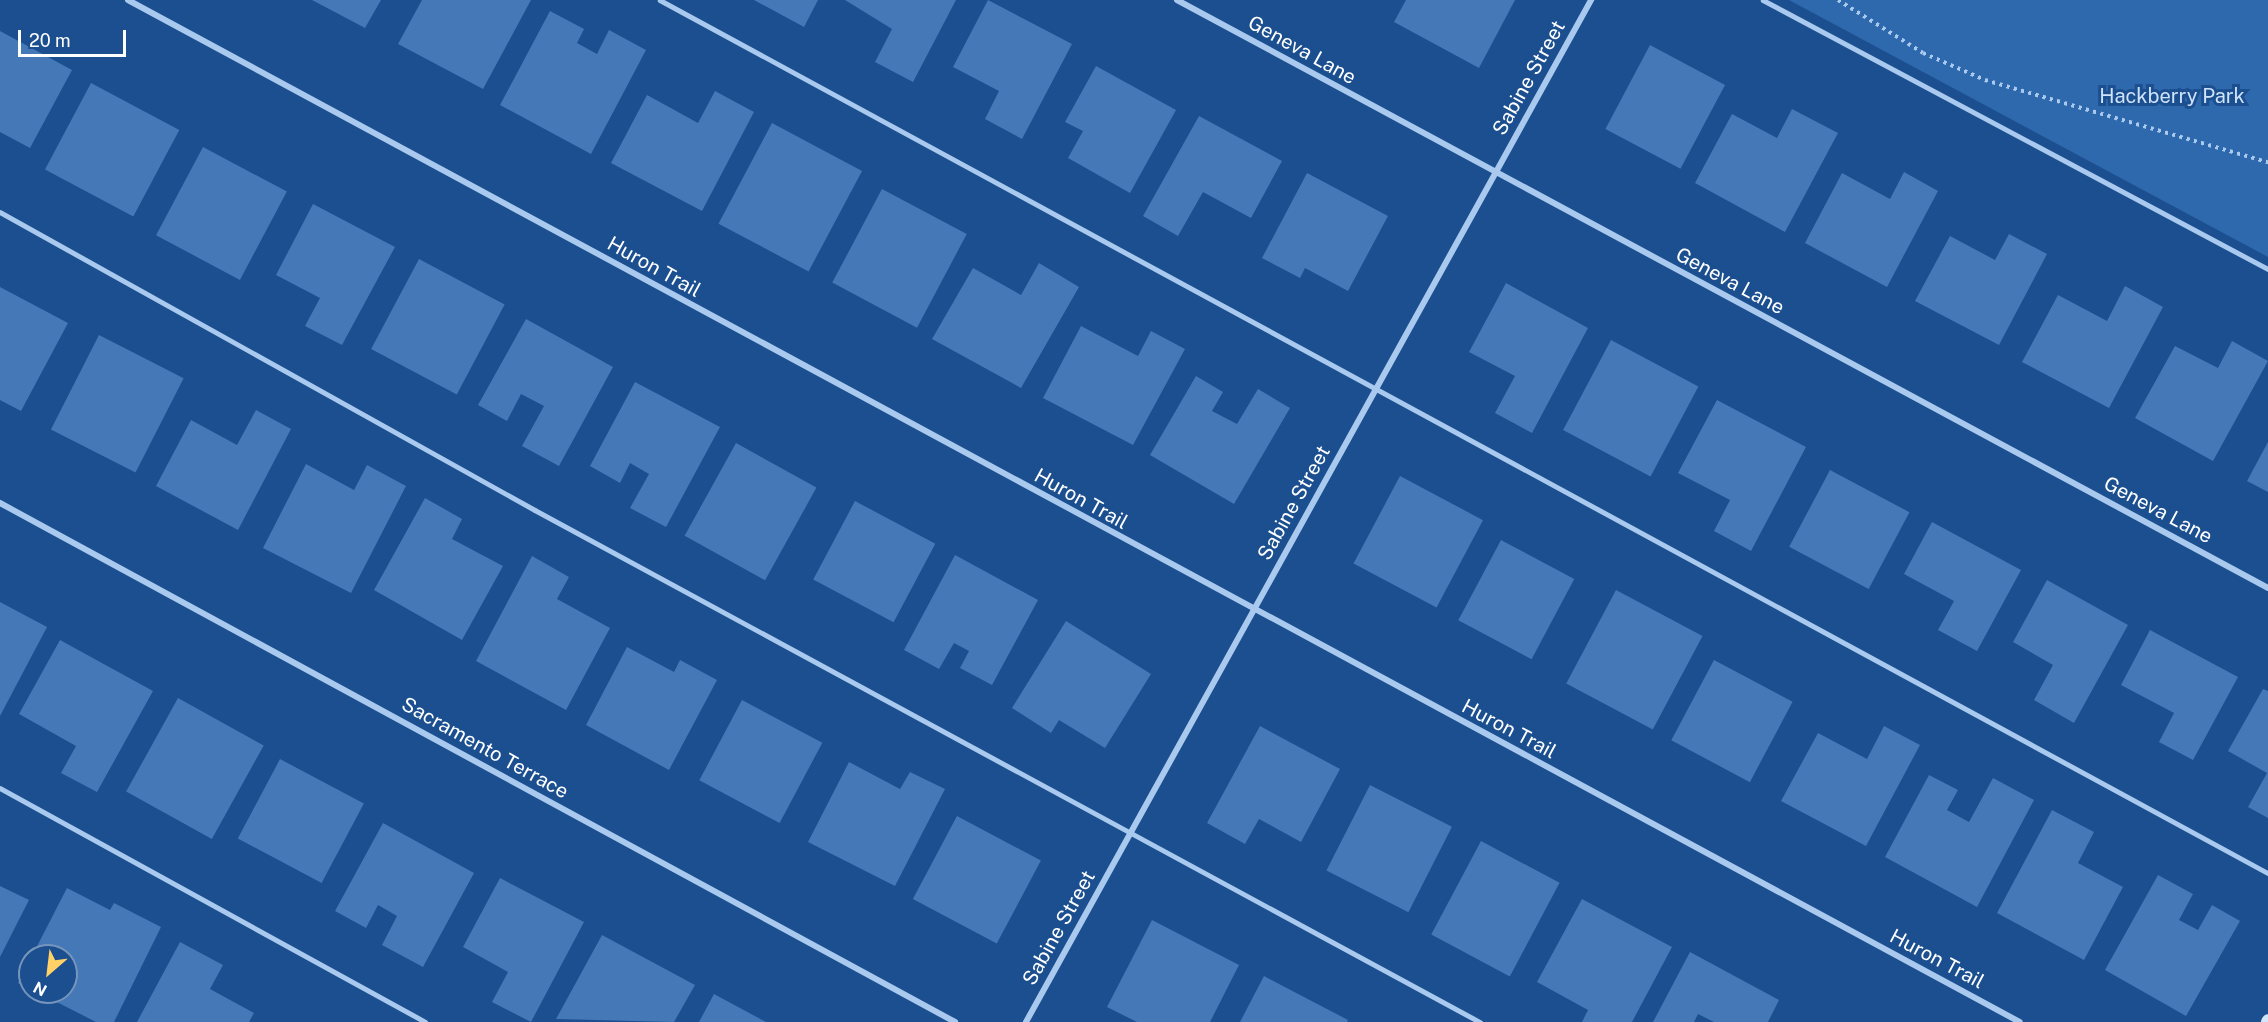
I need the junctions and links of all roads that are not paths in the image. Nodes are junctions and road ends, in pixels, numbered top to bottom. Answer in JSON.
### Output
{"nodes":[{"id":1,"x":128,"y":0,"type":"edge"},
{"id":2,"x":660,"y":0,"type":"edge"},
{"id":3,"x":1177,"y":0,"type":"edge"},
{"id":4,"x":1591,"y":0,"type":"edge"},
{"id":5,"x":1762,"y":0,"type":"edge"},
{"id":6,"x":1495,"y":174,"type":"junction"},
{"id":7,"x":0,"y":212,"type":"edge"},
{"id":8,"x":2268,"y":269,"type":"edge"},
{"id":9,"x":1375,"y":390,"type":"junction"},
{"id":10,"x":0,"y":502,"type":"edge"},
{"id":11,"x":2268,"y":588,"type":"edge"},
{"id":12,"x":1253,"y":611,"type":"junction"},
{"id":13,"x":0,"y":788,"type":"edge"},
{"id":14,"x":1129,"y":835,"type":"junction"},
{"id":15,"x":2268,"y":873,"type":"edge"},
{"id":16,"x":425,"y":1022,"type":"edge"},
{"id":17,"x":955,"y":1022,"type":"edge"},
{"id":18,"x":1026,"y":1022,"type":"edge"},
{"id":19,"x":1480,"y":1022,"type":"edge"},
{"id":20,"x":2020,"y":1022,"type":"edge"}],
"edges":[{"from":1,"to":12,"type":"street","name":"Huron Trail"},
{"from":2,"to":9,"type":"lane"},
{"from":3,"to":6,"type":"street","name":"Geneva Lane"},
{"from":4,"to":6,"type":"street","name":"Sabine Street"},
{"from":5,"to":8,"type":"lane"},
{"from":6,"to":9,"type":"street","name":"Sabine Street"},
{"from":6,"to":11,"type":"street","name":"Geneva Lane"},
{"from":7,"to":14,"type":"lane"},
{"from":9,"to":12,"type":"street","name":"Sabine Street"},
{"from":9,"to":15,"type":"lane"},
{"from":10,"to":17,"type":"street","name":"Sacramento Terrace"},
{"from":12,"to":14,"type":"street","name":"Sabine Street"},
{"from":12,"to":20,"type":"street","name":"Huron Trail"},
{"from":13,"to":16,"type":"lane"},
{"from":14,"to":18,"type":"street","name":"Sabine Street"},
{"from":14,"to":19,"type":"lane"}]}
